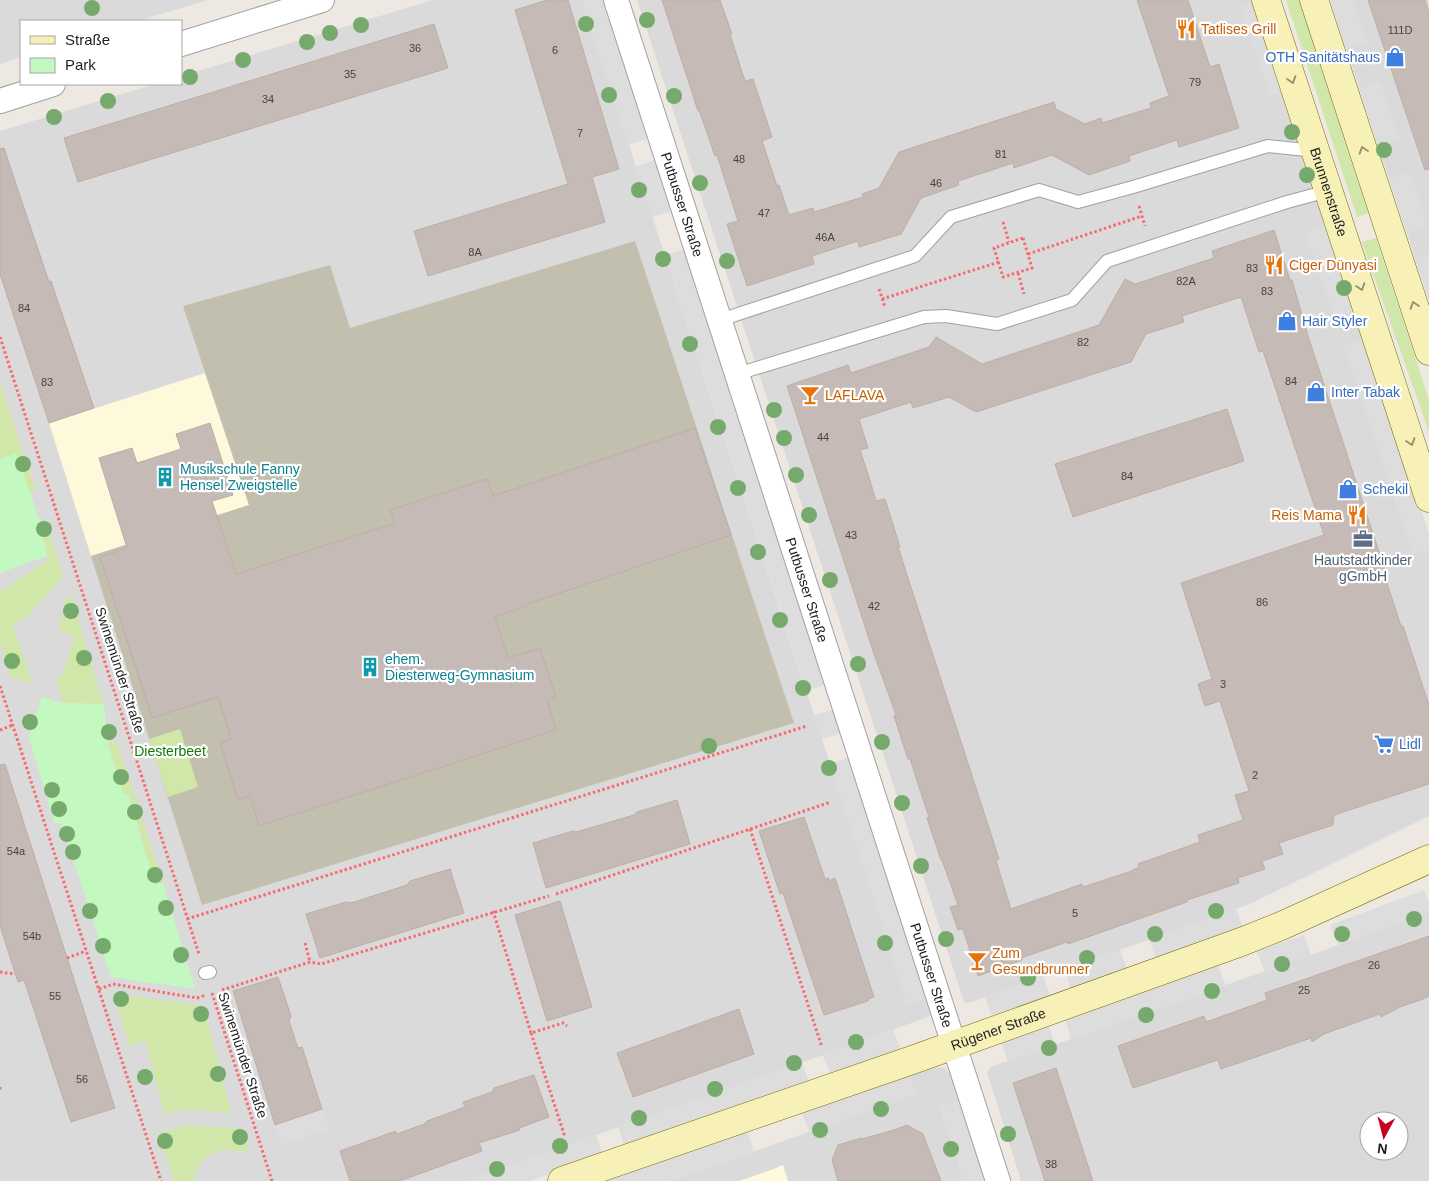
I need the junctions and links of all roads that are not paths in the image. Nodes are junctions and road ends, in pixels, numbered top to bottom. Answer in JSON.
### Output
{"nodes":[{"id":1,"x":322,"y":0,"type":"edge"},
{"id":2,"x":616,"y":0,"type":"edge"},
{"id":3,"x":1266,"y":0,"type":"edge"},
{"id":4,"x":1314,"y":0,"type":"edge"},
{"id":5,"x":182,"y":44,"type":"edge"},
{"id":6,"x":50,"y":85,"type":"edge"},
{"id":7,"x":0,"y":101,"type":"edge"},
{"id":8,"x":1316,"y":150,"type":"junction"},
{"id":9,"x":1328,"y":191,"type":"junction"},
{"id":10,"x":720,"y":320,"type":"junction"},
{"id":11,"x":1429,"y":351,"type":"edge"},
{"id":12,"x":737,"y":374,"type":"junction"},
{"id":13,"x":1429,"y":498,"type":"edge"},
{"id":14,"x":1429,"y":860,"type":"edge"},
{"id":15,"x":955,"y":1045,"type":"junction"},
{"id":16,"x":562,"y":1181,"type":"edge"},
{"id":17,"x":998,"y":1181,"type":"edge"}],
"edges":[{"from":1,"to":5,"type":"street"},
{"from":2,"to":10,"type":"street","name":"Putbusser Straße"},
{"from":3,"to":8,"type":"street","name":"Brunnenstraße","one_way":true},
{"from":11,"to":4,"type":"street","one_way":true},
{"from":6,"to":7,"type":"street"},
{"from":8,"to":9,"type":"street","name":"Brunnenstraße"},
{"from":8,"to":10,"type":"lane"},
{"from":9,"to":12,"type":"lane"},
{"from":9,"to":13,"type":"street","name":"Brunnenstraße","one_way":true},
{"from":10,"to":12,"type":"street","name":"Putbusser Straße"},
{"from":12,"to":15,"type":"street","name":"Putbusser Straße"},
{"from":14,"to":15,"type":"street","name":"Rügener Straße"},
{"from":15,"to":16,"type":"street","name":"Rügener Straße"},
{"from":15,"to":17,"type":"street","name":"Putbusser Straße"}]}
